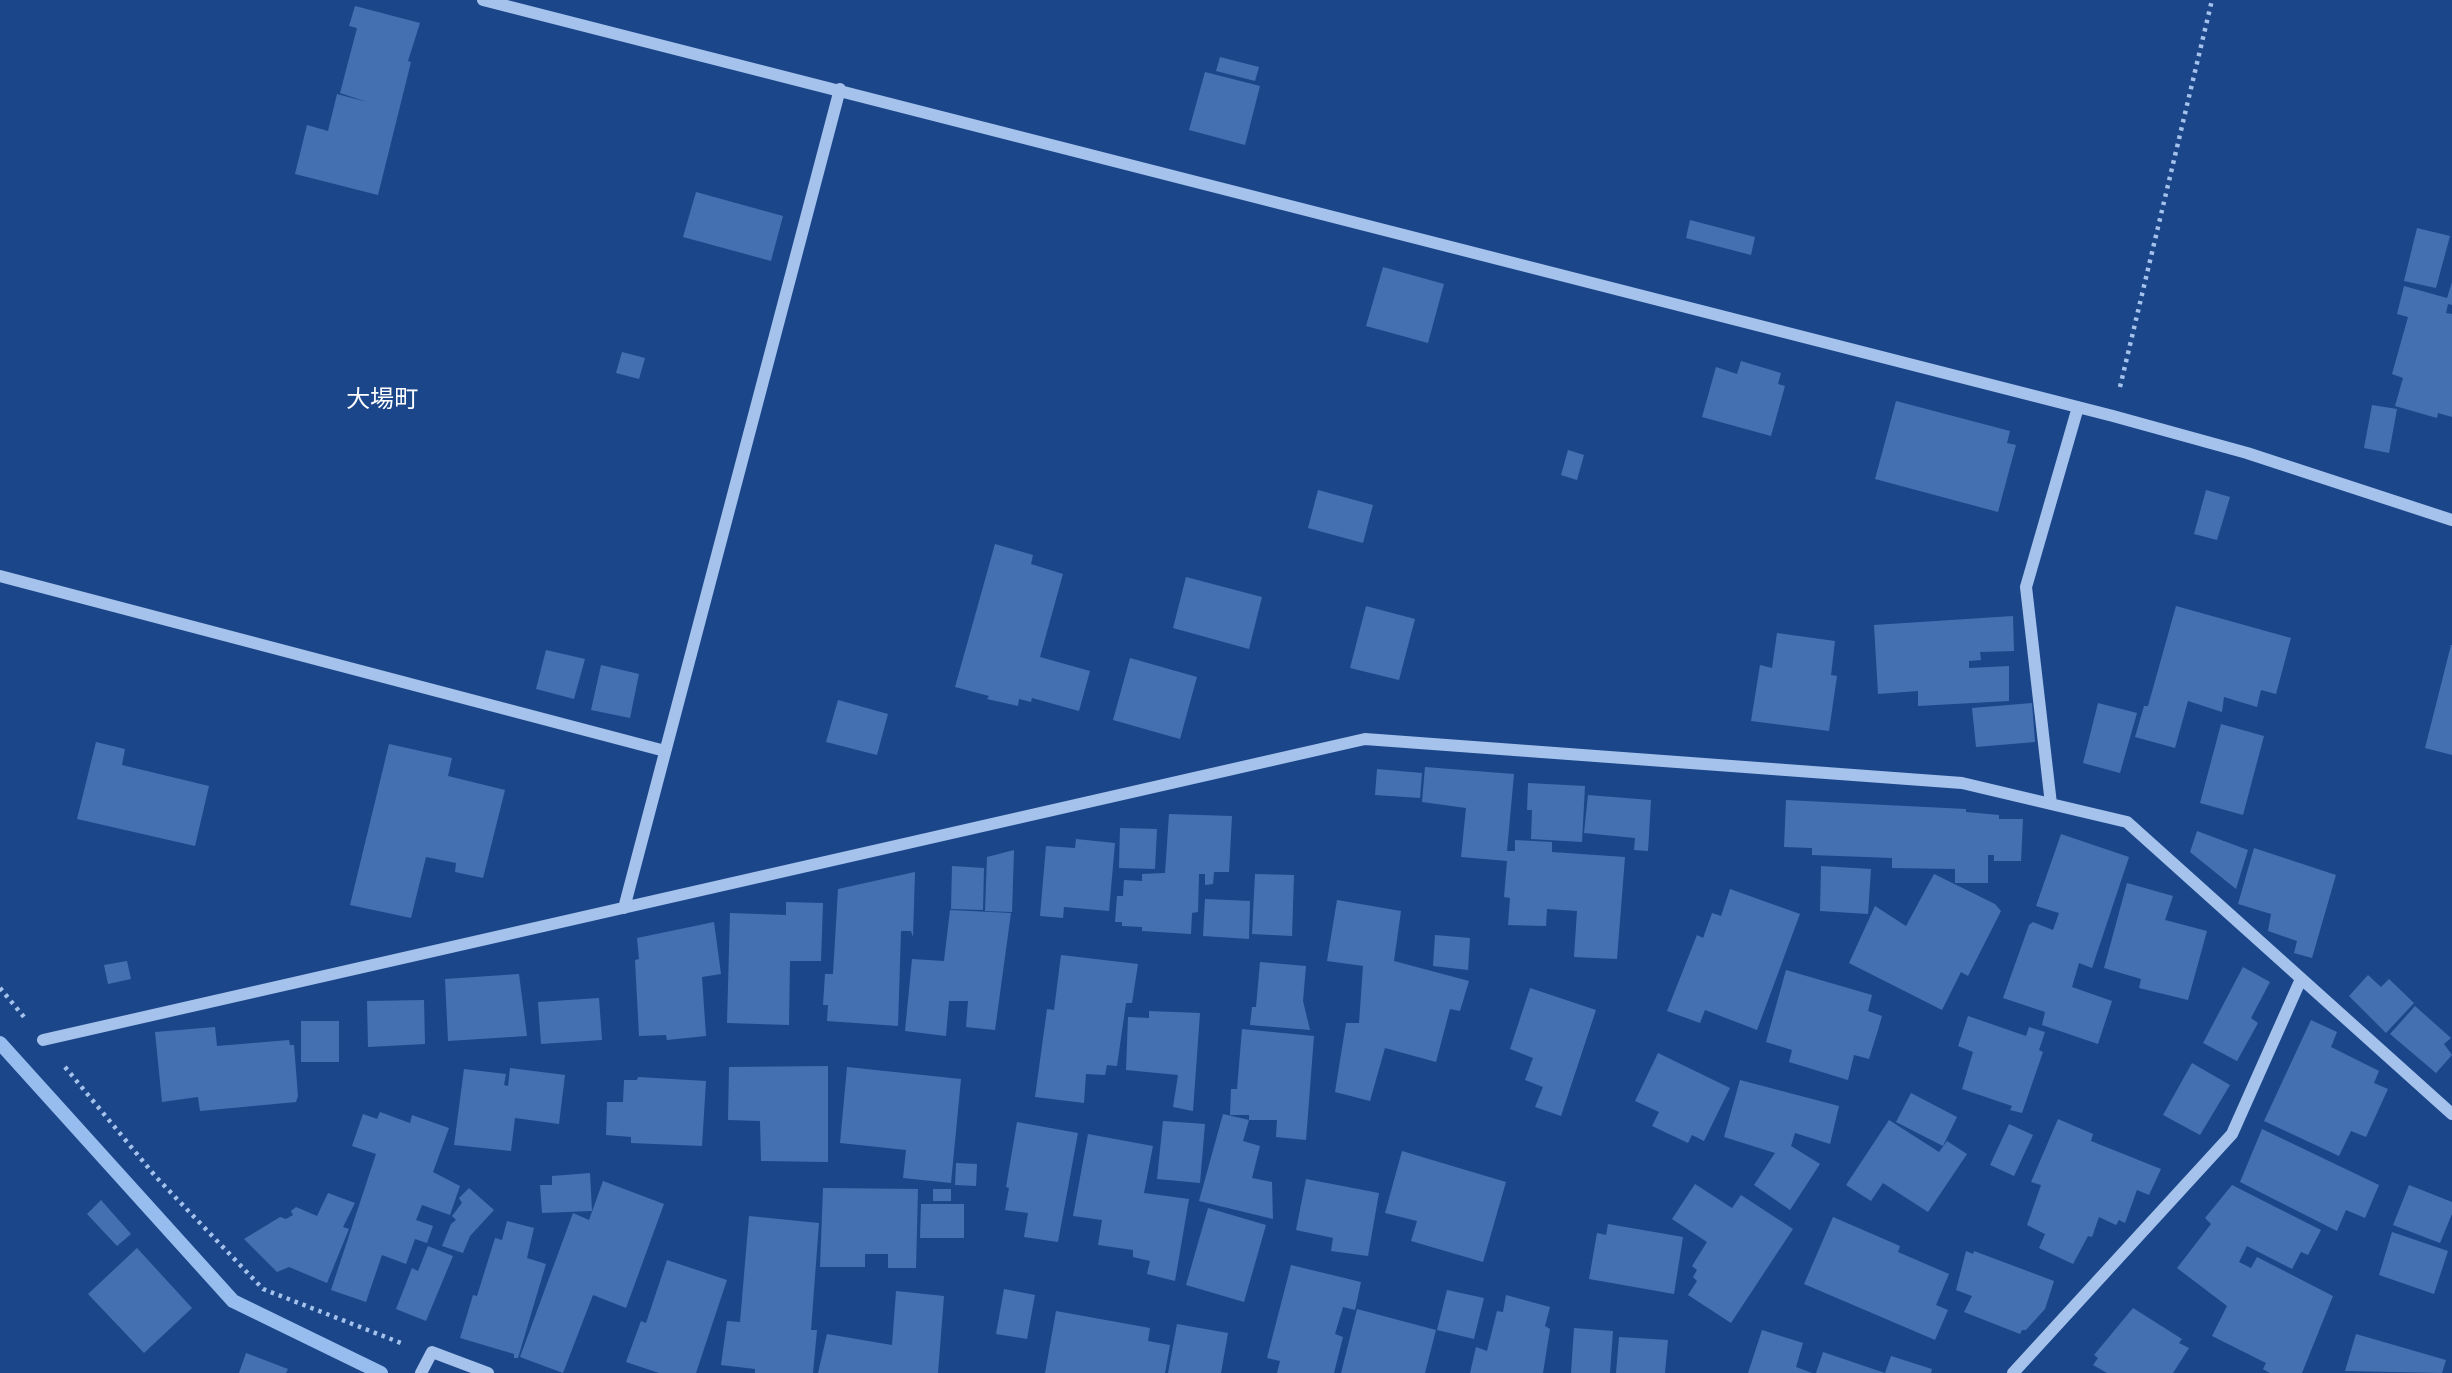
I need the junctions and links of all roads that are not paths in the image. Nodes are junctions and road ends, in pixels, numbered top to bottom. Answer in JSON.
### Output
{"nodes":[{"id":1,"x":483,"y":0,"type":"edge"},
{"id":2,"x":840,"y":89,"type":"junction"},
{"id":3,"x":2078,"y":407,"type":"junction"},
{"id":4,"x":2452,"y":520,"type":"edge"},
{"id":5,"x":0,"y":576,"type":"edge"},
{"id":6,"x":665,"y":751,"type":"junction"},
{"id":7,"x":2051,"y":804,"type":"junction"},
{"id":8,"x":624,"y":908,"type":"junction"},
{"id":9,"x":2301,"y":979,"type":"junction"},
{"id":10,"x":43,"y":1040,"type":"road end"},
{"id":11,"x":2452,"y":1114,"type":"edge"},
{"id":12,"x":421,"y":1373,"type":"edge"},
{"id":13,"x":488,"y":1373,"type":"edge"},
{"id":14,"x":2014,"y":1373,"type":"edge"}],
"edges":[{"from":1,"to":2,"type":"street"},
{"from":2,"to":3,"type":"street"},
{"from":2,"to":6,"type":"street"},
{"from":3,"to":4,"type":"street"},
{"from":3,"to":7,"type":"street"},
{"from":5,"to":6,"type":"street"},
{"from":6,"to":8,"type":"street"},
{"from":7,"to":8,"type":"street"},
{"from":7,"to":9,"type":"street"},
{"from":8,"to":10,"type":"street"},
{"from":9,"to":11,"type":"street"},
{"from":9,"to":14,"type":"street"},
{"from":12,"to":13,"type":"street"}]}
